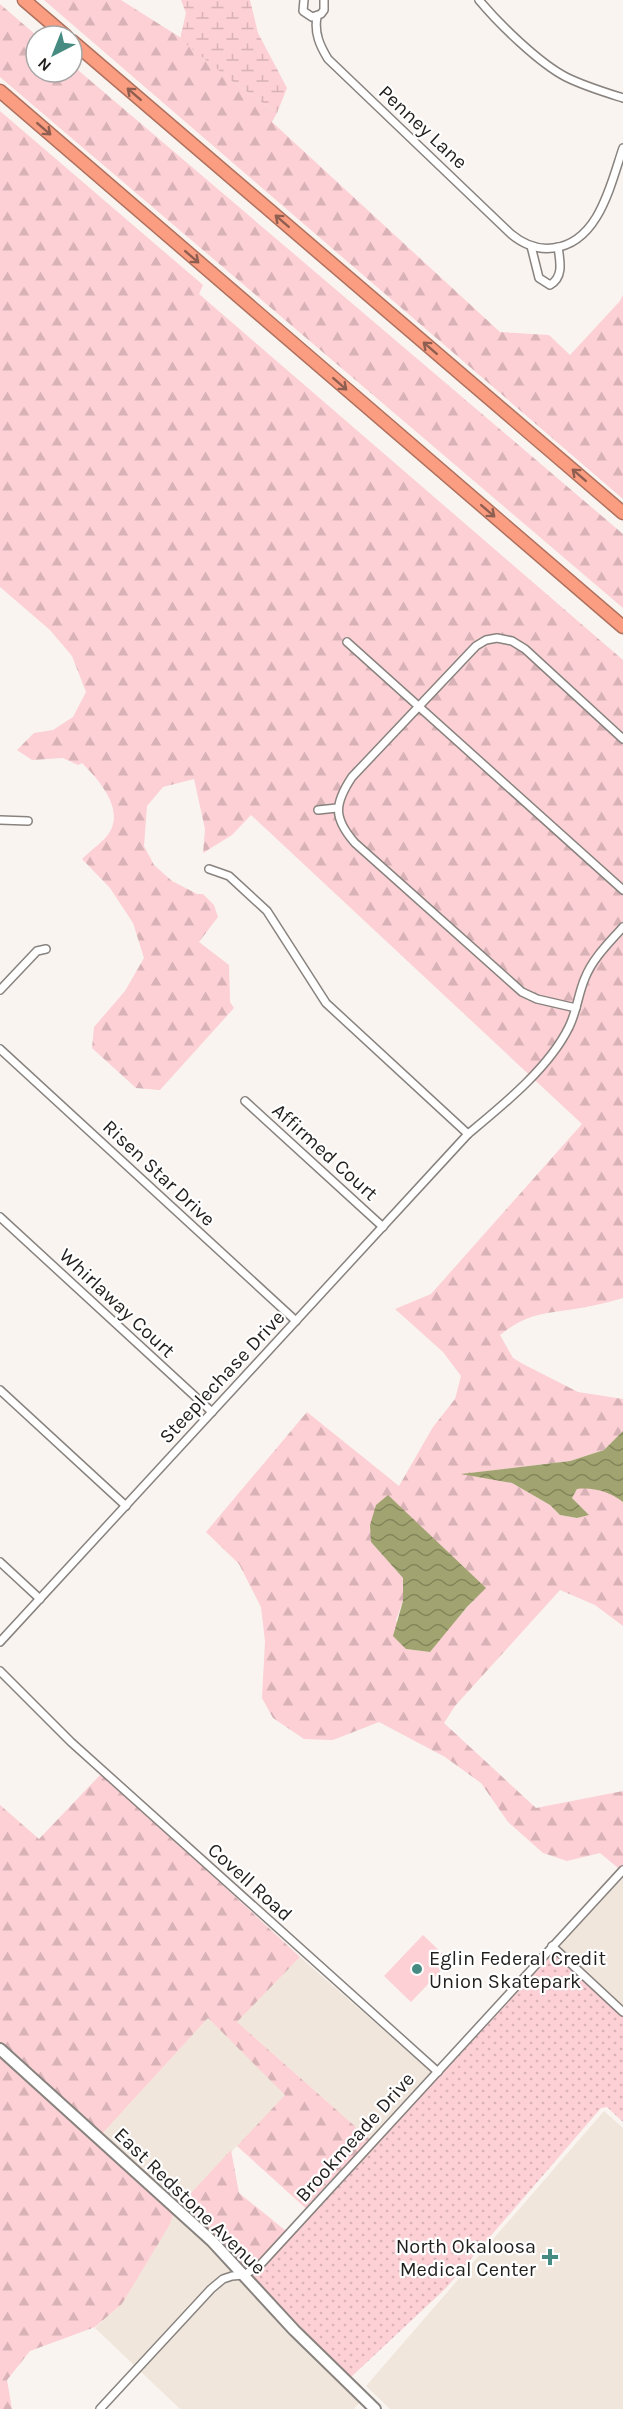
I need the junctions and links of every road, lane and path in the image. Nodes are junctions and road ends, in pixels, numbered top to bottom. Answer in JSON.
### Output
{"nodes":[{"id":1,"x":24,"y":0,"type":"edge"},
{"id":2,"x":304,"y":0,"type":"edge"},
{"id":3,"x":324,"y":0,"type":"edge"},
{"id":4,"x":479,"y":0,"type":"edge"},
{"id":5,"x":317,"y":17,"type":"junction"},
{"id":6,"x":52,"y":24,"type":"edge"},
{"id":7,"x":84,"y":51,"type":"edge"},
{"id":8,"x":0,"y":91,"type":"edge"},
{"id":9,"x":623,"y":98,"type":"edge"},
{"id":10,"x":623,"y":148,"type":"edge"},
{"id":11,"x":531,"y":246,"type":"junction"},
{"id":12,"x":558,"y":248,"type":"junction"},
{"id":13,"x":623,"y":513,"type":"edge"},
{"id":14,"x":623,"y":627,"type":"edge"},
{"id":15,"x":347,"y":642,"type":"dead end"},
{"id":16,"x":419,"y":706,"type":"junction"},
{"id":17,"x":623,"y":739,"type":"edge"},
{"id":18,"x":337,"y":808,"type":"junction"},
{"id":19,"x":318,"y":810,"type":"dead end"},
{"id":20,"x":0,"y":820,"type":"edge"},
{"id":21,"x":28,"y":821,"type":"dead end"},
{"id":22,"x":209,"y":869,"type":"dead end"},
{"id":23,"x":623,"y":890,"type":"edge"},
{"id":24,"x":623,"y":927,"type":"edge"},
{"id":25,"x":46,"y":949,"type":"dead end"},
{"id":26,"x":0,"y":990,"type":"edge"},
{"id":27,"x":576,"y":1008,"type":"junction"},
{"id":28,"x":0,"y":1048,"type":"edge"},
{"id":29,"x":245,"y":1101,"type":"dead end"},
{"id":30,"x":468,"y":1134,"type":"junction"},
{"id":31,"x":0,"y":1217,"type":"edge"},
{"id":32,"x":383,"y":1227,"type":"junction"},
{"id":33,"x":296,"y":1321,"type":"junction"},
{"id":34,"x":0,"y":1390,"type":"edge"},
{"id":35,"x":212,"y":1412,"type":"junction"},
{"id":36,"x":126,"y":1506,"type":"junction"},
{"id":37,"x":0,"y":1562,"type":"edge"},
{"id":38,"x":40,"y":1599,"type":"junction"},
{"id":39,"x":0,"y":1642,"type":"edge"},
{"id":40,"x":0,"y":1671,"type":"edge"},
{"id":41,"x":623,"y":1870,"type":"edge"},
{"id":42,"x":552,"y":1946,"type":"junction"},
{"id":43,"x":623,"y":2012,"type":"edge"},
{"id":44,"x":0,"y":2049,"type":"edge"},
{"id":45,"x":438,"y":2072,"type":"junction"},
{"id":46,"x":244,"y":2276,"type":"junction"},
{"id":47,"x":100,"y":2409,"type":"edge"},
{"id":48,"x":375,"y":2409,"type":"edge"}],
"edges":[{"from":1,"to":6,"type":"highway"},
{"from":2,"to":5,"type":"street","name":"Penney Lane"},
{"from":3,"to":5,"type":"street"},
{"from":4,"to":9,"type":"street"},
{"from":5,"to":11,"type":"street","name":"Penney Lane"},
{"from":13,"to":7,"type":"highway","one_way":true},
{"from":8,"to":14,"type":"highway","one_way":true},
{"from":10,"to":12,"type":"street"},
{"from":11,"to":12,"type":"street","name":"Penney Lane"},
{"from":11,"to":12,"type":"street"},
{"from":15,"to":16,"type":"street"},
{"from":16,"to":17,"type":"street"},
{"from":16,"to":18,"type":"street"},
{"from":16,"to":23,"type":"street"},
{"from":18,"to":19,"type":"street"},
{"from":18,"to":27,"type":"street"},
{"from":20,"to":21,"type":"street"},
{"from":22,"to":30,"type":"street"},
{"from":24,"to":27,"type":"street","name":"Steeplechase Drive"},
{"from":25,"to":26,"type":"street"},
{"from":27,"to":30,"type":"street","name":"Steeplechase Drive"},
{"from":28,"to":33,"type":"street","name":"Risen Star Drive"},
{"from":29,"to":32,"type":"street","name":"Affirmed Court"},
{"from":30,"to":32,"type":"street","name":"Steeplechase Drive"},
{"from":31,"to":35,"type":"street","name":"Whirlaway Court"},
{"from":32,"to":33,"type":"street","name":"Steeplechase Drive"},
{"from":33,"to":35,"type":"street","name":"Steeplechase Drive"},
{"from":34,"to":36,"type":"street"},
{"from":35,"to":36,"type":"street","name":"Steeplechase Drive"},
{"from":36,"to":38,"type":"street","name":"Steeplechase Drive"},
{"from":37,"to":38,"type":"street"},
{"from":38,"to":39,"type":"street","name":"Steeplechase Drive"},
{"from":40,"to":45,"type":"street","name":"Covell Road"},
{"from":41,"to":42,"type":"street","name":"Brookmeade Drive"},
{"from":42,"to":43,"type":"street"},
{"from":42,"to":45,"type":"street","name":"Brookmeade Drive"},
{"from":44,"to":46,"type":"street","name":"East Redstone Avenue"},
{"from":45,"to":46,"type":"street","name":"Brookmeade Drive"},
{"from":46,"to":47,"type":"street","name":"Brookmeade Drive"},
{"from":46,"to":48,"type":"street","name":"East Redstone Avenue"}]}
